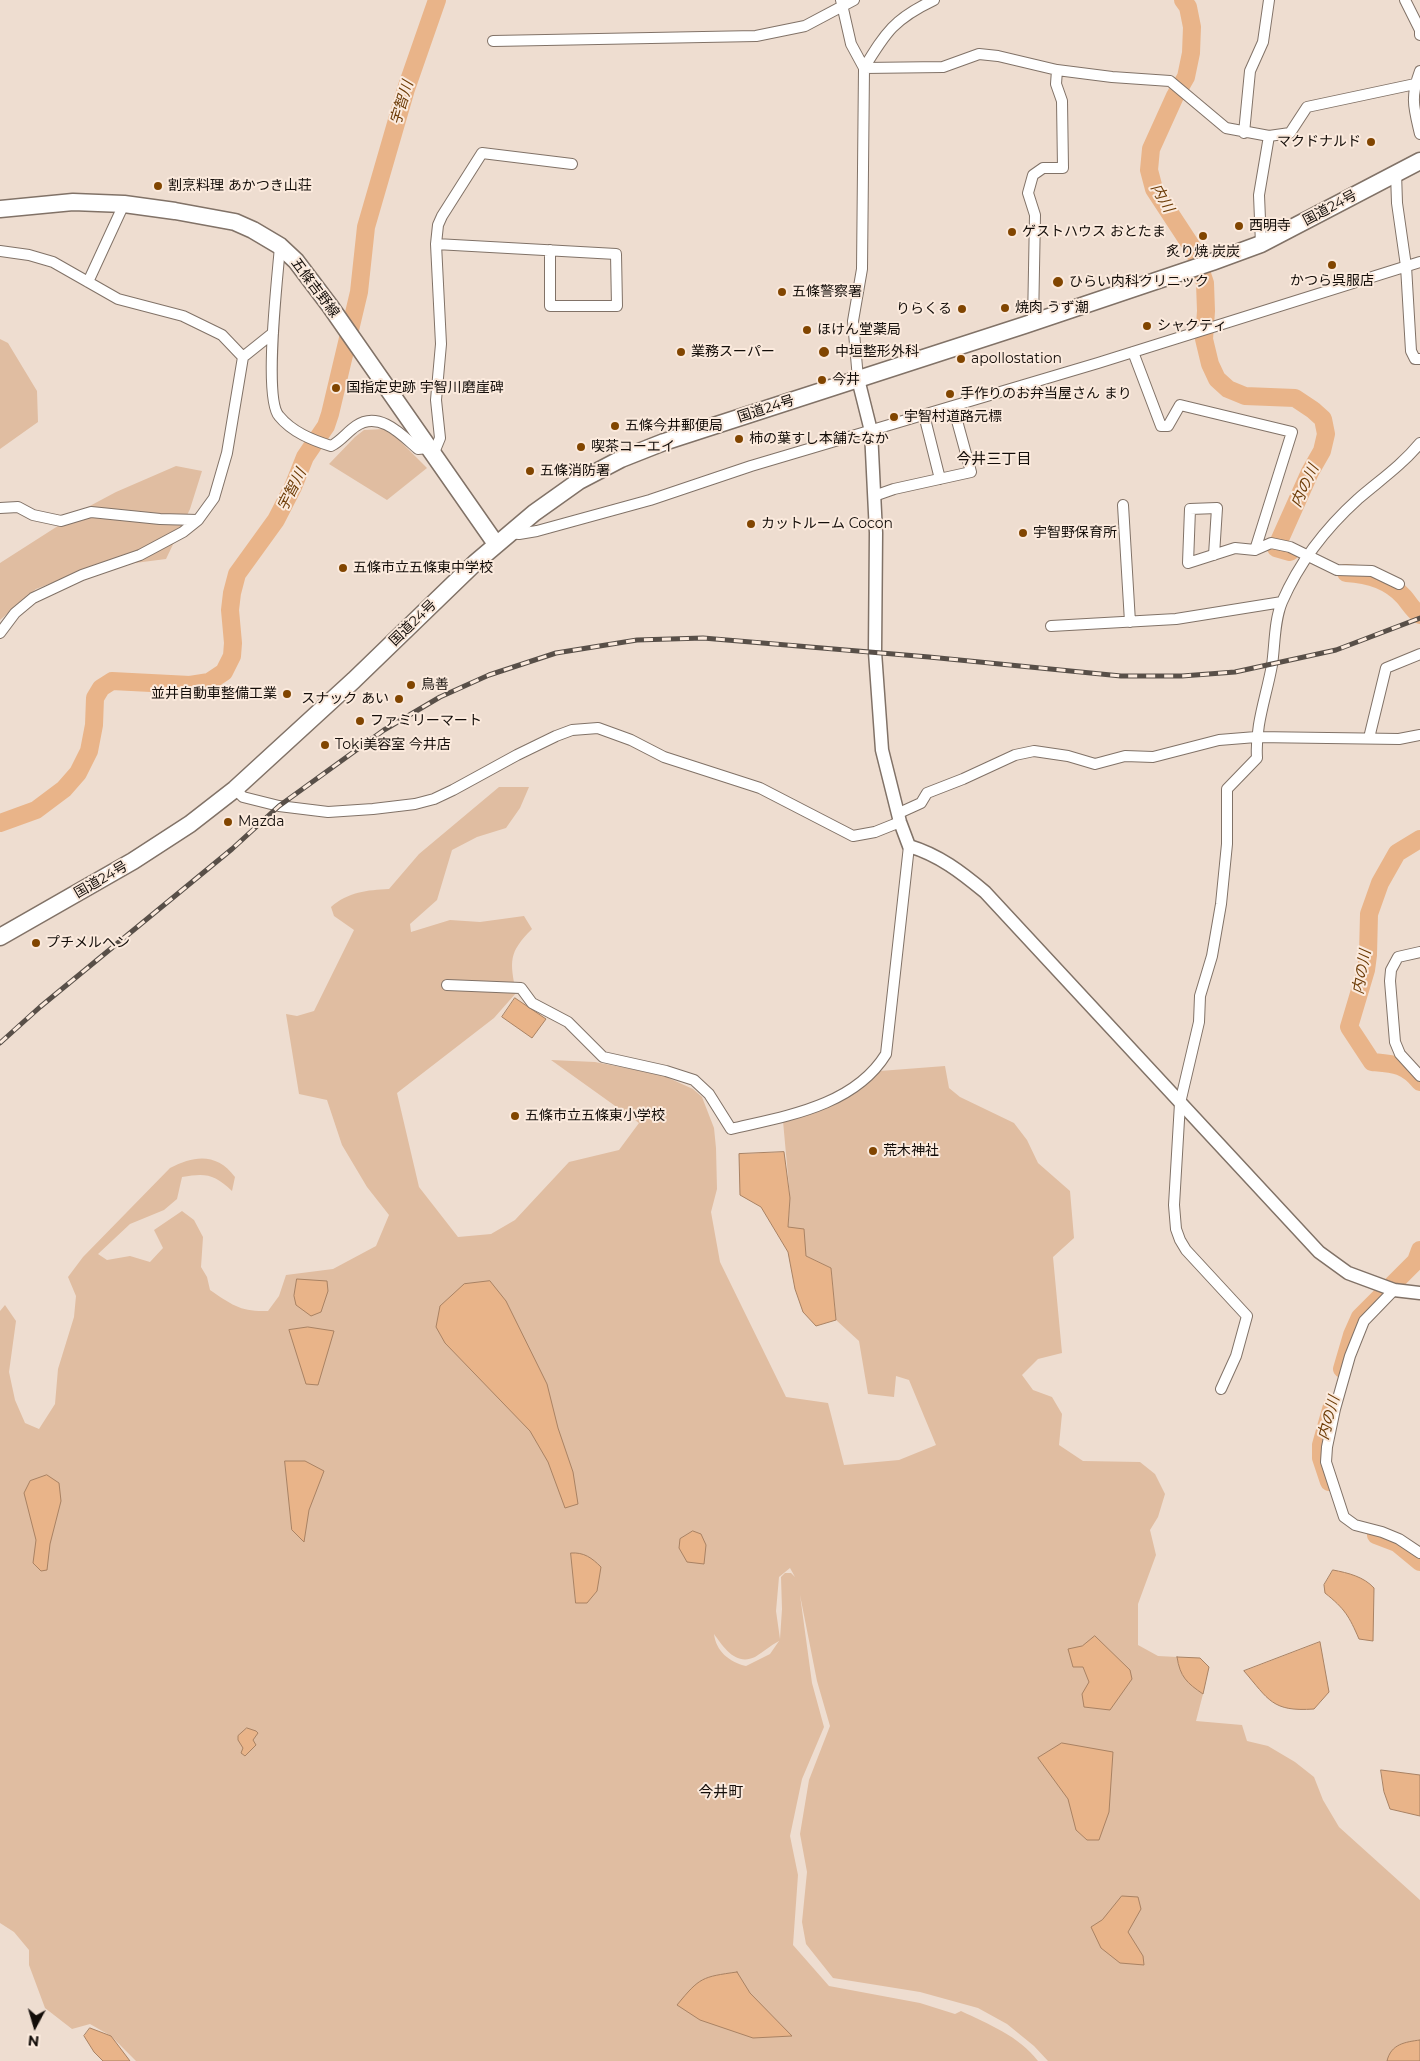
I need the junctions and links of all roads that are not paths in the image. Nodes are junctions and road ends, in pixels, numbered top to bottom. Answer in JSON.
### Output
{"nodes":[{"id":1,"x":854,"y":0,"type":"edge"},
{"id":2,"x":934,"y":0,"type":"edge"},
{"id":3,"x":1269,"y":0,"type":"edge"},
{"id":4,"x":1405,"y":0,"type":"edge"},
{"id":5,"x":841,"y":3,"type":"edge"},
{"id":6,"x":1420,"y":35,"type":"edge"},
{"id":7,"x":493,"y":41,"type":"dead end"},
{"id":8,"x":864,"y":68,"type":"junction"},
{"id":9,"x":1057,"y":70,"type":"junction"},
{"id":10,"x":1420,"y":71,"type":"edge"},
{"id":11,"x":1415,"y":84,"type":"junction"},
{"id":12,"x":1244,"y":132,"type":"junction"},
{"id":13,"x":1420,"y":134,"type":"edge"},
{"id":14,"x":1269,"y":136,"type":"junction"},
{"id":15,"x":1420,"y":160,"type":"edge"},
{"id":16,"x":572,"y":164,"type":"dead end"},
{"id":17,"x":1396,"y":173,"type":"junction"},
{"id":18,"x":124,"y":204,"type":"junction"},
{"id":19,"x":0,"y":208,"type":"edge"},
{"id":20,"x":436,"y":244,"type":"junction"},
{"id":21,"x":1261,"y":244,"type":"junction"},
{"id":22,"x":280,"y":246,"type":"junction"},
{"id":23,"x":550,"y":250,"type":"junction"},
{"id":24,"x":0,"y":251,"type":"edge"},
{"id":25,"x":1420,"y":262,"type":"edge"},
{"id":26,"x":1406,"y":266,"type":"junction"},
{"id":27,"x":88,"y":282,"type":"junction"},
{"id":28,"x":1032,"y":322,"type":"junction"},
{"id":29,"x":273,"y":333,"type":"junction"},
{"id":30,"x":1133,"y":352,"type":"junction"},
{"id":31,"x":243,"y":357,"type":"junction"},
{"id":32,"x":1420,"y":360,"type":"edge"},
{"id":33,"x":858,"y":379,"type":"junction"},
{"id":34,"x":953,"y":406,"type":"junction"},
{"id":35,"x":924,"y":415,"type":"junction"},
{"id":36,"x":871,"y":431,"type":"junction"},
{"id":37,"x":1420,"y":443,"type":"edge"},
{"id":38,"x":430,"y":452,"type":"junction"},
{"id":39,"x":940,"y":479,"type":"junction"},
{"id":40,"x":874,"y":496,"type":"junction"},
{"id":41,"x":1123,"y":505,"type":"dead end"},
{"id":42,"x":0,"y":508,"type":"edge"},
{"id":43,"x":198,"y":520,"type":"junction"},
{"id":44,"x":510,"y":533,"type":"junction"},
{"id":45,"x":496,"y":544,"type":"junction"},
{"id":46,"x":1255,"y":550,"type":"junction"},
{"id":47,"x":1214,"y":555,"type":"junction"},
{"id":48,"x":1309,"y":555,"type":"junction"},
{"id":49,"x":1398,"y":584,"type":"dead end"},
{"id":50,"x":1282,"y":602,"type":"junction"},
{"id":51,"x":1130,"y":622,"type":"junction"},
{"id":52,"x":1051,"y":626,"type":"dead end"},
{"id":53,"x":0,"y":633,"type":"edge"},
{"id":54,"x":1420,"y":654,"type":"edge"},
{"id":55,"x":1420,"y":734,"type":"edge"},
{"id":56,"x":1256,"y":737,"type":"junction"},
{"id":57,"x":1369,"y":738,"type":"junction"},
{"id":58,"x":234,"y":789,"type":"junction"},
{"id":59,"x":900,"y":818,"type":"junction"},
{"id":60,"x":909,"y":846,"type":"junction"},
{"id":61,"x":0,"y":937,"type":"edge"},
{"id":62,"x":1420,"y":952,"type":"edge"},
{"id":63,"x":447,"y":985,"type":"dead end"},
{"id":64,"x":1420,"y":1076,"type":"edge"},
{"id":65,"x":1180,"y":1103,"type":"junction"},
{"id":66,"x":1394,"y":1290,"type":"junction"},
{"id":67,"x":1420,"y":1293,"type":"edge"},
{"id":68,"x":1221,"y":1389,"type":"dead end"},
{"id":69,"x":1420,"y":1553,"type":"edge"}],
"edges":[{"from":1,"to":5,"type":"street"},
{"from":2,"to":8,"type":"street"},
{"from":3,"to":12,"type":"street"},
{"from":4,"to":6,"type":"street"},
{"from":5,"to":7,"type":"street"},
{"from":5,"to":8,"type":"street"},
{"from":8,"to":9,"type":"street"},
{"from":8,"to":33,"type":"street"},
{"from":9,"to":12,"type":"street"},
{"from":9,"to":28,"type":"street"},
{"from":10,"to":11,"type":"street"},
{"from":11,"to":13,"type":"street"},
{"from":11,"to":14,"type":"street"},
{"from":12,"to":14,"type":"street"},
{"from":14,"to":21,"type":"street"},
{"from":15,"to":17,"type":"main road","name":"国道24号"},
{"from":16,"to":20,"type":"street"},
{"from":17,"to":21,"type":"main road","name":"国道24号"},
{"from":17,"to":26,"type":"street"},
{"from":18,"to":19,"type":"main road","name":"五條吉野線"},
{"from":18,"to":22,"type":"main road","name":"五條吉野線"},
{"from":18,"to":27,"type":"street"},
{"from":20,"to":23,"type":"street"},
{"from":20,"to":38,"type":"street"},
{"from":21,"to":28,"type":"main road","name":"国道24号"},
{"from":22,"to":29,"type":"street"},
{"from":22,"to":38,"type":"main road","name":"五條吉野線"},
{"from":23,"to":23,"type":"street"},
{"from":24,"to":27,"type":"street"},
{"from":25,"to":26,"type":"street"},
{"from":26,"to":30,"type":"street"},
{"from":26,"to":32,"type":"street"},
{"from":27,"to":31,"type":"street"},
{"from":28,"to":33,"type":"main road","name":"国道24号"},
{"from":29,"to":31,"type":"street"},
{"from":29,"to":38,"type":"street"},
{"from":30,"to":34,"type":"street"},
{"from":30,"to":46,"type":"street"},
{"from":31,"to":43,"type":"street"},
{"from":33,"to":36,"type":"street"},
{"from":33,"to":44,"type":"main road","name":"国道24号"},
{"from":34,"to":35,"type":"street"},
{"from":34,"to":39,"type":"street"},
{"from":35,"to":36,"type":"street"},
{"from":35,"to":39,"type":"street"},
{"from":36,"to":40,"type":"street"},
{"from":36,"to":44,"type":"street"},
{"from":37,"to":48,"type":"street"},
{"from":38,"to":45,"type":"main road","name":"五條吉野線"},
{"from":39,"to":40,"type":"street"},
{"from":40,"to":59,"type":"street"},
{"from":41,"to":51,"type":"street"},
{"from":42,"to":43,"type":"street"},
{"from":43,"to":53,"type":"street"},
{"from":44,"to":45,"type":"main road","name":"国道24号"},
{"from":45,"to":58,"type":"main road","name":"国道24号"},
{"from":46,"to":47,"type":"street"},
{"from":46,"to":48,"type":"street"},
{"from":47,"to":47,"type":"street"},
{"from":48,"to":49,"type":"street"},
{"from":48,"to":50,"type":"street"},
{"from":50,"to":51,"type":"street"},
{"from":50,"to":56,"type":"street"},
{"from":51,"to":52,"type":"street"},
{"from":54,"to":57,"type":"street"},
{"from":55,"to":57,"type":"street"},
{"from":56,"to":57,"type":"street"},
{"from":56,"to":59,"type":"street"},
{"from":56,"to":65,"type":"street"},
{"from":58,"to":59,"type":"street"},
{"from":58,"to":61,"type":"main road","name":"国道24号"},
{"from":59,"to":60,"type":"street"},
{"from":60,"to":63,"type":"street"},
{"from":60,"to":65,"type":"street"},
{"from":62,"to":64,"type":"street"},
{"from":65,"to":66,"type":"street"},
{"from":65,"to":68,"type":"street"},
{"from":66,"to":67,"type":"street"},
{"from":66,"to":69,"type":"street"}]}
